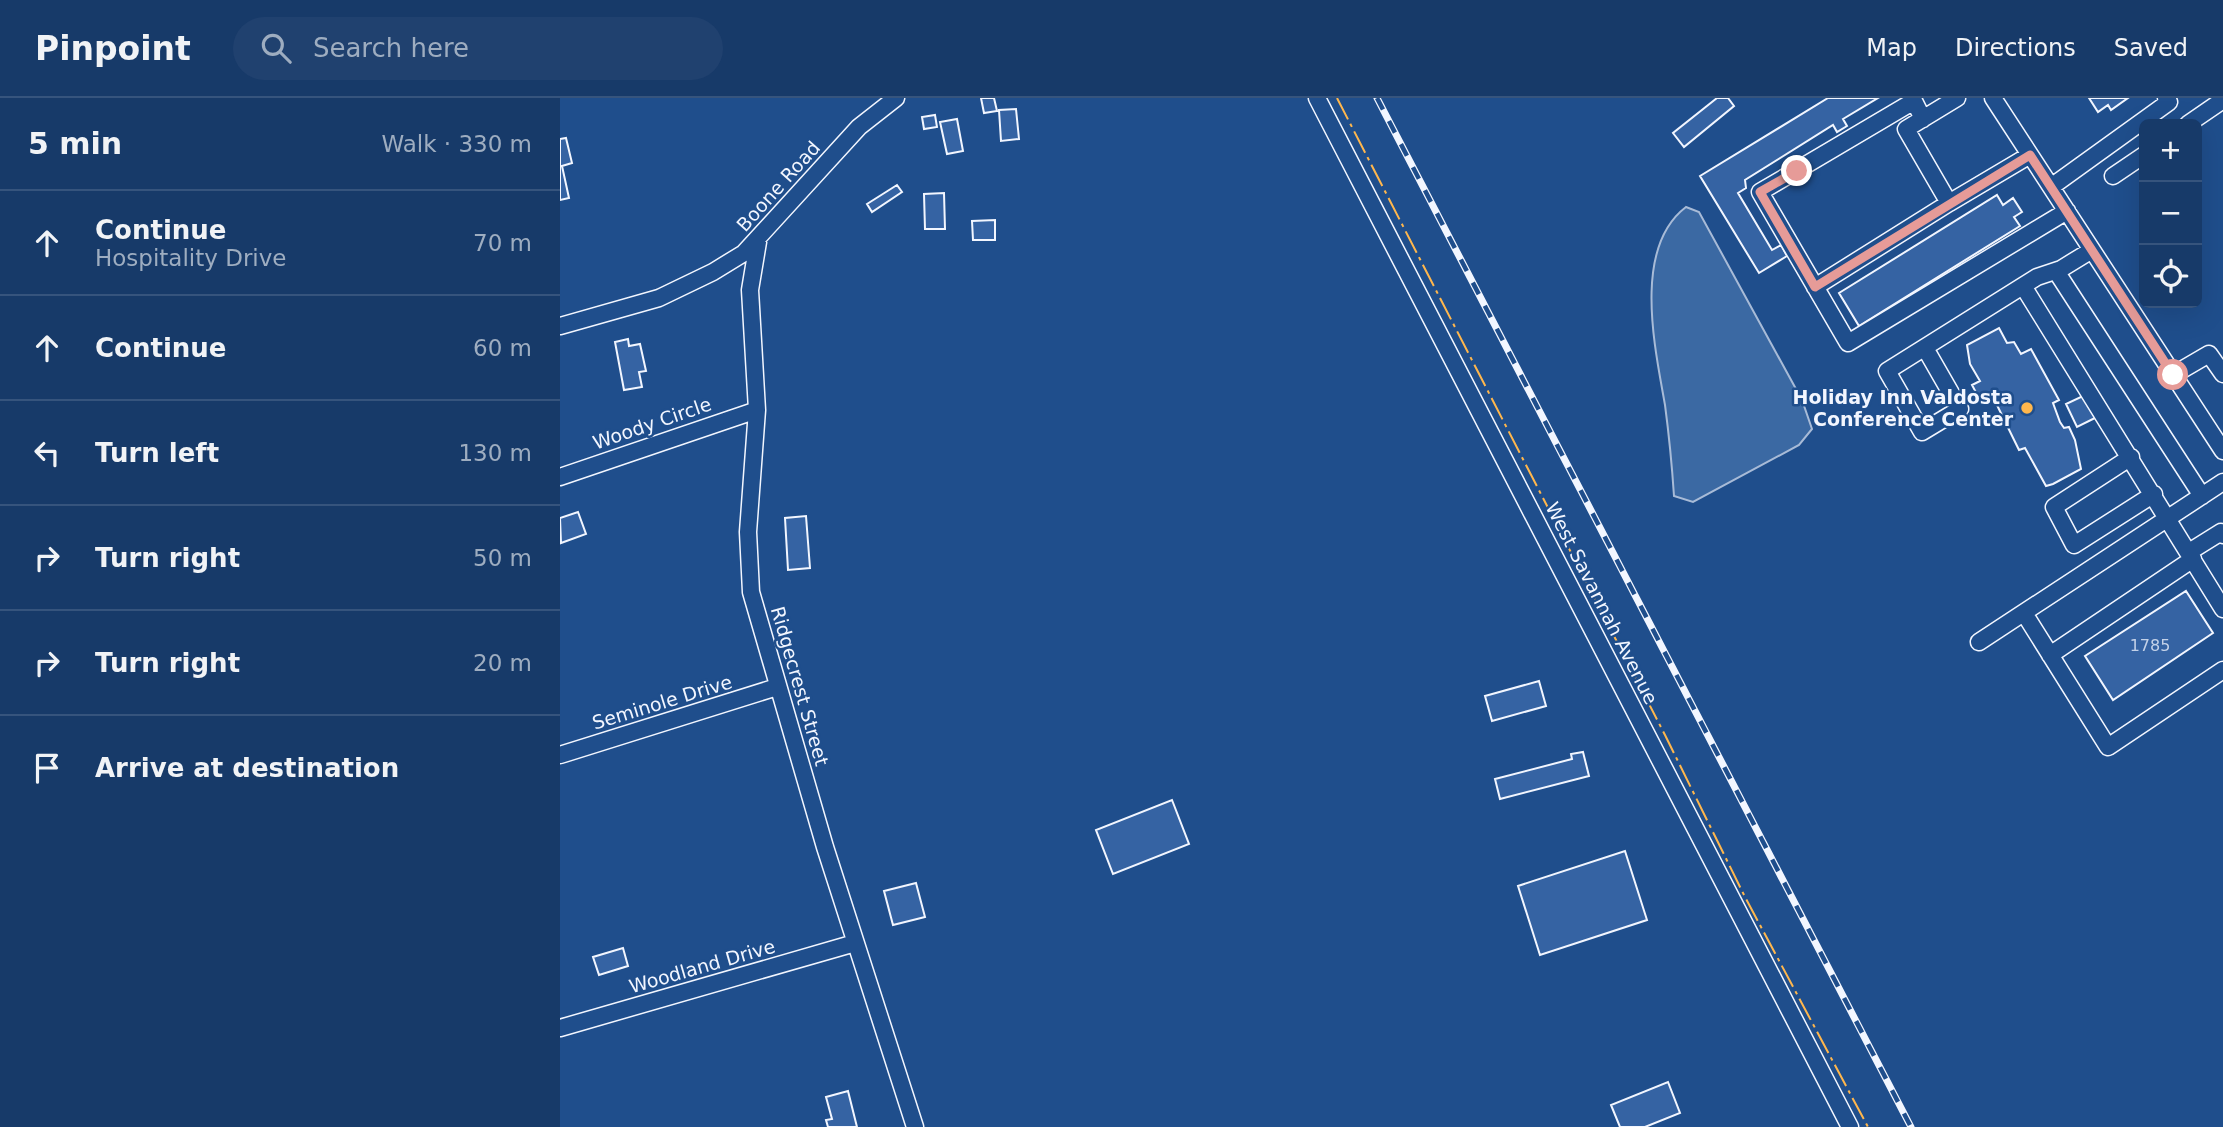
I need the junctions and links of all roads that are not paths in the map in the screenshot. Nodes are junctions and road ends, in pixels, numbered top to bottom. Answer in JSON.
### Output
{"nodes":[{"id":1,"x":896,"y":98,"type":"edge"},
{"id":2,"x":1317,"y":98,"type":"edge"},
{"id":3,"x":1957,"y":98,"type":"edge"},
{"id":4,"x":2166,"y":98,"type":"edge"},
{"id":5,"x":1998,"y":100,"type":"edge"},
{"id":6,"x":2223,"y":100,"type":"edge"},
{"id":7,"x":1923,"y":119,"type":"junction"},
{"id":8,"x":2195,"y":119,"type":"edge"},
{"id":9,"x":2030,"y":155,"type":"junction"},
{"id":10,"x":2139,"y":158,"type":"edge"},
{"id":11,"x":2113,"y":176,"type":"dead end"},
{"id":12,"x":2051,"y":187,"type":"junction"},
{"id":13,"x":1949,"y":203,"type":"junction"},
{"id":14,"x":2067,"y":211,"type":"junction"},
{"id":15,"x":758,"y":242,"type":"junction"},
{"id":16,"x":2092,"y":250,"type":"junction"},
{"id":17,"x":2056,"y":271,"type":"junction"},
{"id":18,"x":2023,"y":286,"type":"junction"},
{"id":19,"x":1815,"y":287,"type":"junction"},
{"id":20,"x":560,"y":326,"type":"edge"},
{"id":21,"x":1925,"y":348,"type":"junction"},
{"id":22,"x":2218,"y":349,"type":"edge"},
{"id":23,"x":2223,"y":374,"type":"edge"},
{"id":24,"x":2173,"y":375,"type":"junction"},
{"id":25,"x":757,"y":410,"type":"junction"},
{"id":26,"x":2223,"y":451,"type":"edge"},
{"id":27,"x":2131,"y":457,"type":"junction"},
{"id":28,"x":560,"y":477,"type":"edge"},
{"id":29,"x":2223,"y":482,"type":"edge"},
{"id":30,"x":2154,"y":494,"type":"junction"},
{"id":31,"x":2202,"y":496,"type":"junction"},
{"id":32,"x":2169,"y":518,"type":"junction"},
{"id":33,"x":2223,"y":535,"type":"edge"},
{"id":34,"x":2191,"y":555,"type":"junction"},
{"id":35,"x":2223,"y":609,"type":"edge"},
{"id":36,"x":2024,"y":613,"type":"junction"},
{"id":37,"x":1979,"y":642,"type":"dead end"},
{"id":38,"x":2050,"y":655,"type":"junction"},
{"id":39,"x":2223,"y":670,"type":"edge"},
{"id":40,"x":777,"y":687,"type":"junction"},
{"id":41,"x":560,"y":755,"type":"edge"},
{"id":42,"x":855,"y":943,"type":"junction"},
{"id":43,"x":560,"y":1028,"type":"edge"},
{"id":44,"x":915,"y":1127,"type":"edge"},
{"id":45,"x":1850,"y":1127,"type":"edge"}],
"edges":[{"from":1,"to":15,"type":"street","name":"Boone Road"},
{"from":2,"to":45,"type":"street","name":"West Savannah Avenue"},
{"from":3,"to":7,"type":"street"},
{"from":4,"to":12,"type":"street"},
{"from":5,"to":9,"type":"street"},
{"from":6,"to":8,"type":"street"},
{"from":7,"to":13,"type":"street"},
{"from":7,"to":19,"type":"street"},
{"from":9,"to":12,"type":"street"},
{"from":9,"to":13,"type":"street"},
{"from":10,"to":11,"type":"street"},
{"from":12,"to":14,"type":"street"},
{"from":13,"to":19,"type":"street"},
{"from":14,"to":16,"type":"street"},
{"from":14,"to":19,"type":"street"},
{"from":15,"to":20,"type":"street","name":"Boone Road"},
{"from":15,"to":25,"type":"street","name":"Ridgecrest Street"},
{"from":16,"to":17,"type":"street"},
{"from":16,"to":24,"type":"street"},
{"from":17,"to":18,"type":"street"},
{"from":17,"to":31,"type":"street"},
{"from":18,"to":21,"type":"street"},
{"from":18,"to":27,"type":"street"},
{"from":21,"to":21,"type":"street"},
{"from":22,"to":23,"type":"street"},
{"from":22,"to":24,"type":"street"},
{"from":24,"to":26,"type":"street"},
{"from":25,"to":28,"type":"street","name":"Woody Circle"},
{"from":25,"to":40,"type":"street","name":"Ridgecrest Street"},
{"from":27,"to":30,"type":"street"},
{"from":27,"to":30,"type":"street"},
{"from":29,"to":31,"type":"street"},
{"from":30,"to":32,"type":"street"},
{"from":31,"to":32,"type":"street"},
{"from":32,"to":34,"type":"street"},
{"from":32,"to":36,"type":"street"},
{"from":33,"to":34,"type":"street"},
{"from":34,"to":35,"type":"street"},
{"from":34,"to":38,"type":"street"},
{"from":36,"to":37,"type":"street"},
{"from":36,"to":38,"type":"street"},
{"from":38,"to":39,"type":"street"},
{"from":40,"to":41,"type":"street","name":"Seminole Drive"},
{"from":40,"to":42,"type":"street","name":"Ridgecrest Street"},
{"from":42,"to":43,"type":"street","name":"Woodland Drive"},
{"from":42,"to":44,"type":"street","name":"Ridgecrest Street"}]}
